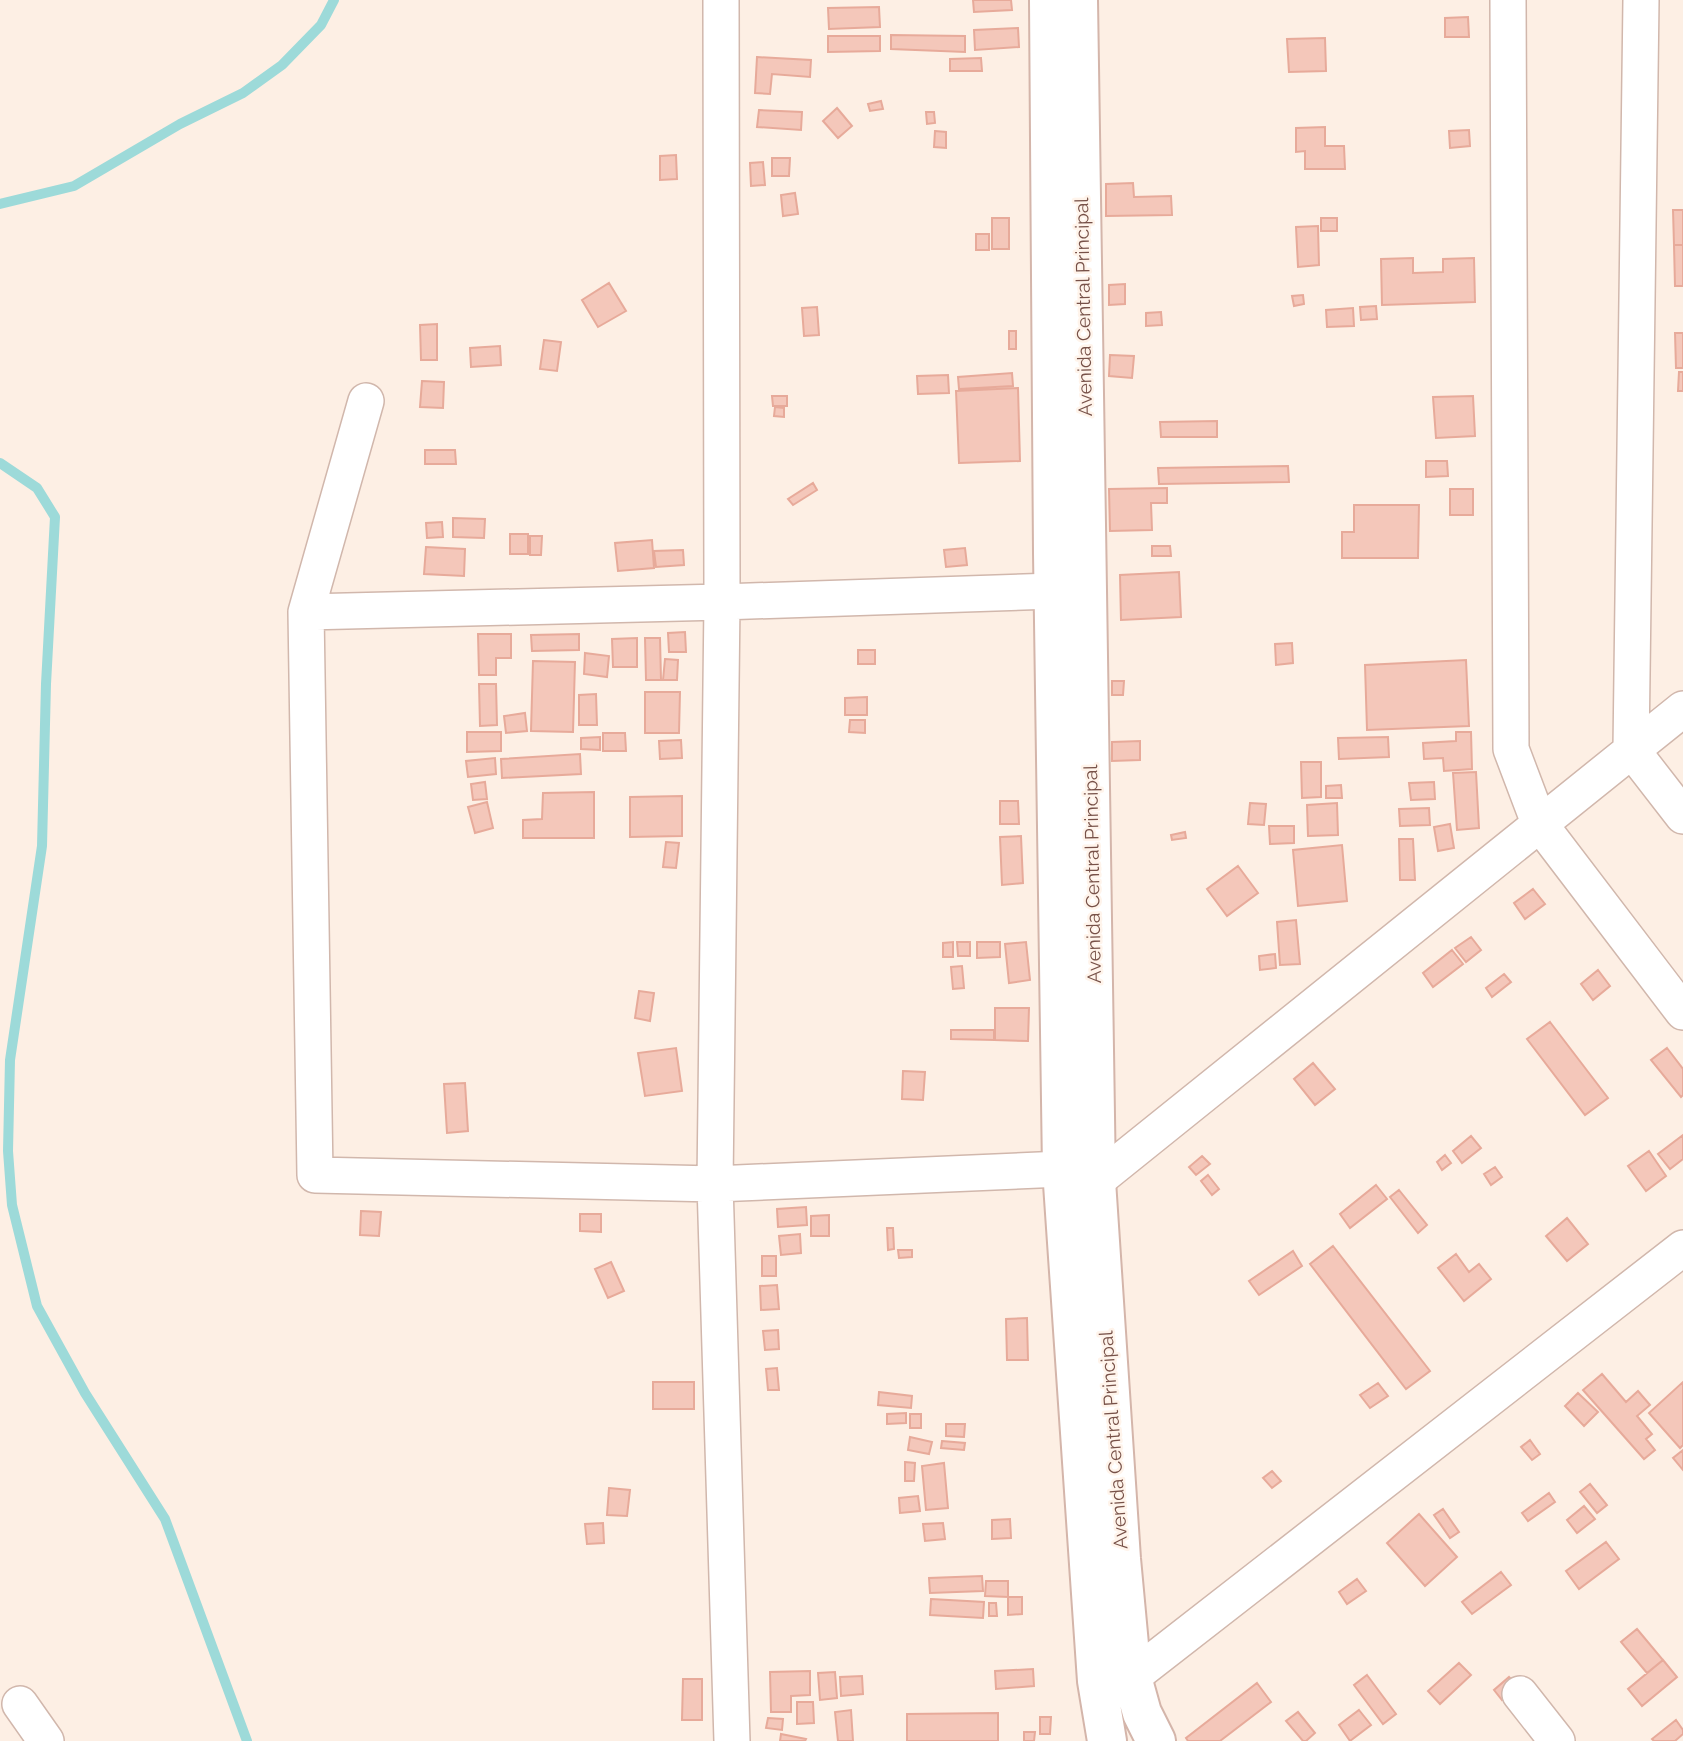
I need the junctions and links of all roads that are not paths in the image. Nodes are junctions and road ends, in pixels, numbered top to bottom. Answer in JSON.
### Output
{"nodes":[{"id":1,"x":721,"y":0,"type":"edge"},
{"id":2,"x":1049,"y":0,"type":"edge"},
{"id":3,"x":1078,"y":0,"type":"edge"},
{"id":4,"x":1508,"y":0,"type":"edge"},
{"id":5,"x":1641,"y":0,"type":"edge"},
{"id":6,"x":366,"y":401,"type":"dead end"},
{"id":7,"x":1071,"y":591,"type":"junction"},
{"id":8,"x":722,"y":602,"type":"junction"},
{"id":9,"x":306,"y":612,"type":"junction"},
{"id":10,"x":1683,"y":709,"type":"edge"},
{"id":11,"x":1631,"y":749,"type":"junction"},
{"id":12,"x":1683,"y":816,"type":"edge"},
{"id":13,"x":1539,"y":823,"type":"junction"},
{"id":14,"x":1683,"y":1012,"type":"edge"},
{"id":15,"x":1079,"y":1175,"type":"junction"},
{"id":16,"x":715,"y":1184,"type":"junction"},
{"id":17,"x":1677,"y":1264,"type":"edge"},
{"id":18,"x":1132,"y":1677,"type":"junction"},
{"id":19,"x":1520,"y":1694,"type":"dead end"},
{"id":20,"x":20,"y":1704,"type":"dead end"},
{"id":21,"x":46,"y":1741,"type":"edge"},
{"id":22,"x":732,"y":1741,"type":"edge"},
{"id":23,"x":1107,"y":1741,"type":"edge"},
{"id":24,"x":1156,"y":1741,"type":"edge"},
{"id":25,"x":1557,"y":1741,"type":"edge"}],
"edges":[{"from":1,"to":8,"type":"street"},
{"from":2,"to":7,"type":"street","name":"Avenida Central Principal"},
{"from":3,"to":7,"type":"street","name":"Avenida Central Principal"},
{"from":4,"to":13,"type":"street"},
{"from":5,"to":11,"type":"street"},
{"from":6,"to":9,"type":"street"},
{"from":7,"to":8,"type":"street"},
{"from":7,"to":15,"type":"street","name":"Avenida Central Principal"},
{"from":8,"to":9,"type":"street"},
{"from":8,"to":16,"type":"street"},
{"from":9,"to":16,"type":"street"},
{"from":10,"to":11,"type":"street"},
{"from":11,"to":12,"type":"street"},
{"from":11,"to":13,"type":"street"},
{"from":13,"to":14,"type":"street"},
{"from":13,"to":15,"type":"street"},
{"from":15,"to":16,"type":"street"},
{"from":15,"to":18,"type":"street","name":"Avenida Central Principal"},
{"from":15,"to":23,"type":"street","name":"Avenida Central Principal"},
{"from":16,"to":22,"type":"street"},
{"from":17,"to":18,"type":"street"},
{"from":18,"to":24,"type":"street","name":"Avenida Central Principal"},
{"from":19,"to":25,"type":"street"},
{"from":20,"to":21,"type":"street"}]}
